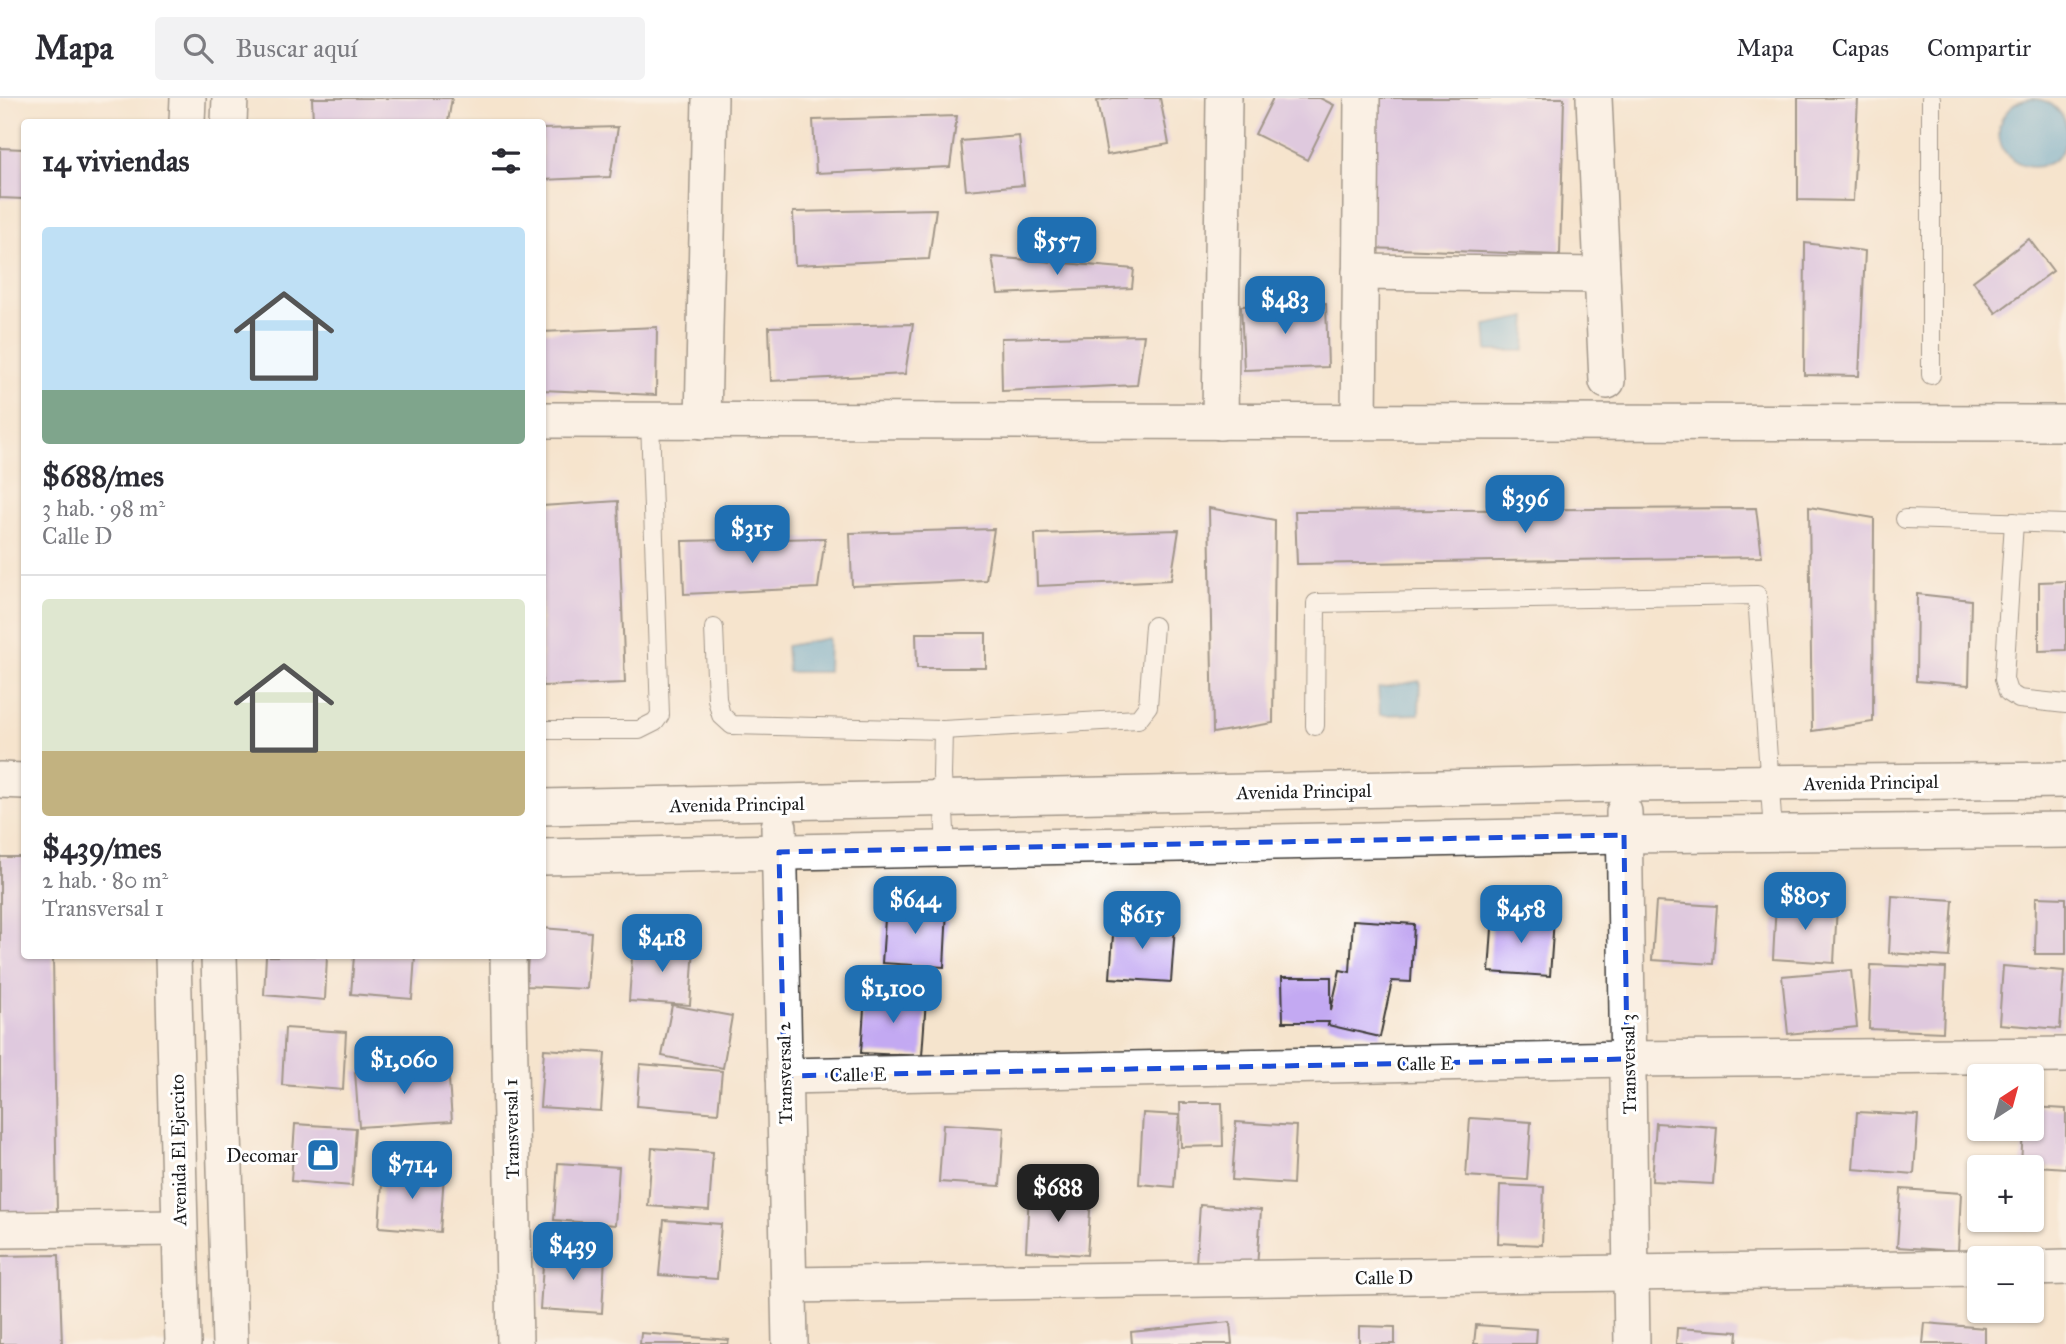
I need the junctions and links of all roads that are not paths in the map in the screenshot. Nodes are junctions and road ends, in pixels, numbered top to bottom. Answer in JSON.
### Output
{"nodes":[{"id":1,"x":188,"y":98,"type":"edge"},
{"id":2,"x":230,"y":98,"type":"edge"},
{"id":3,"x":710,"y":98,"type":"edge"},
{"id":4,"x":1224,"y":98,"type":"edge"},
{"id":5,"x":1362,"y":98,"type":"edge"},
{"id":6,"x":1594,"y":98,"type":"edge"},
{"id":7,"x":1931,"y":98,"type":"edge"},
{"id":8,"x":187,"y":119,"type":"edge"},
{"id":9,"x":229,"y":119,"type":"edge"},
{"id":10,"x":1360,"y":272,"type":"junction"},
{"id":11,"x":1602,"y":275,"type":"junction"},
{"id":12,"x":1931,"y":375,"type":"dead end"},
{"id":13,"x":1607,"y":382,"type":"dead end"},
{"id":14,"x":546,"y":421,"type":"edge"},
{"id":15,"x":650,"y":421,"type":"junction"},
{"id":16,"x":703,"y":421,"type":"junction"},
{"id":17,"x":1220,"y":422,"type":"junction"},
{"id":18,"x":1359,"y":422,"type":"junction"},
{"id":19,"x":2066,"y":424,"type":"edge"},
{"id":20,"x":1906,"y":519,"type":"dead end"},
{"id":21,"x":2014,"y":523,"type":"junction"},
{"id":22,"x":2066,"y":524,"type":"edge"},
{"id":23,"x":1154,"y":626,"type":"dead end"},
{"id":24,"x":714,"y":628,"type":"dead end"},
{"id":25,"x":2066,"y":704,"type":"edge"},
{"id":26,"x":1315,"y":726,"type":"dead end"},
{"id":27,"x":546,"y":730,"type":"edge"},
{"id":28,"x":943,"y":730,"type":"junction"},
{"id":29,"x":0,"y":780,"type":"edge"},
{"id":30,"x":21,"y":780,"type":"edge"},
{"id":31,"x":2066,"y":780,"type":"edge"},
{"id":32,"x":1769,"y":783,"type":"junction"},
{"id":33,"x":1623,"y":784,"type":"junction"},
{"id":34,"x":944,"y":799,"type":"junction"},
{"id":35,"x":778,"y":803,"type":"junction"},
{"id":36,"x":546,"y":807,"type":"edge"},
{"id":37,"x":2066,"y":830,"type":"edge"},
{"id":38,"x":1773,"y":833,"type":"junction"},
{"id":39,"x":1624,"y":835,"type":"junction"},
{"id":40,"x":946,"y":848,"type":"junction"},
{"id":41,"x":779,"y":852,"type":"junction"},
{"id":42,"x":546,"y":857,"type":"edge"},
{"id":43,"x":173,"y":959,"type":"edge"},
{"id":44,"x":219,"y":959,"type":"edge"},
{"id":45,"x":508,"y":959,"type":"edge"},
{"id":46,"x":2066,"y":1055,"type":"edge"},
{"id":47,"x":1628,"y":1059,"type":"junction"},
{"id":48,"x":784,"y":1076,"type":"junction"},
{"id":49,"x":179,"y":1228,"type":"junction"},
{"id":50,"x":0,"y":1230,"type":"edge"},
{"id":51,"x":228,"y":1264,"type":"junction"},
{"id":52,"x":180,"y":1267,"type":"junction"},
{"id":53,"x":2066,"y":1267,"type":"edge"},
{"id":54,"x":1967,"y":1268,"type":"edge"},
{"id":55,"x":2044,"y":1268,"type":"edge"},
{"id":56,"x":1631,"y":1273,"type":"junction"},
{"id":57,"x":789,"y":1285,"type":"junction"},
{"id":58,"x":183,"y":1344,"type":"edge"},
{"id":59,"x":230,"y":1344,"type":"edge"},
{"id":60,"x":515,"y":1344,"type":"edge"},
{"id":61,"x":790,"y":1344,"type":"edge"},
{"id":62,"x":1632,"y":1344,"type":"edge"}],
"edges":[{"from":1,"to":8,"type":"street"},
{"from":2,"to":9,"type":"street"},
{"from":3,"to":16,"type":"street"},
{"from":4,"to":17,"type":"street"},
{"from":5,"to":10,"type":"street"},
{"from":6,"to":11,"type":"street"},
{"from":7,"to":12,"type":"lane"},
{"from":10,"to":11,"type":"street"},
{"from":10,"to":18,"type":"street"},
{"from":11,"to":13,"type":"street"},
{"from":14,"to":15,"type":"street"},
{"from":15,"to":16,"type":"street"},
{"from":15,"to":27,"type":"lane"},
{"from":16,"to":17,"type":"street"},
{"from":17,"to":18,"type":"street"},
{"from":18,"to":19,"type":"street"},
{"from":20,"to":21,"type":"lane"},
{"from":21,"to":22,"type":"lane"},
{"from":21,"to":25,"type":"lane"},
{"from":23,"to":28,"type":"lane"},
{"from":24,"to":28,"type":"lane"},
{"from":26,"to":32,"type":"lane"},
{"from":28,"to":34,"type":"lane"},
{"from":29,"to":30,"type":"street"},
{"from":31,"to":32,"type":"street","name":"Avenida Principal"},
{"from":32,"to":33,"type":"street","name":"Avenida Principal"},
{"from":32,"to":38,"type":"lane"},
{"from":33,"to":34,"type":"street","name":"Avenida Principal"},
{"from":33,"to":39,"type":"street","name":"Transversal 3"},
{"from":34,"to":35,"type":"street","name":"Avenida Principal"},
{"from":34,"to":40,"type":"lane"},
{"from":35,"to":36,"type":"street","name":"Avenida Principal"},
{"from":35,"to":41,"type":"street","name":"Transversal 2"},
{"from":37,"to":38,"type":"street"},
{"from":38,"to":39,"type":"street"},
{"from":39,"to":40,"type":"street"},
{"from":39,"to":47,"type":"street","name":"Transversal 3"},
{"from":40,"to":41,"type":"street"},
{"from":41,"to":42,"type":"street"},
{"from":41,"to":48,"type":"street","name":"Transversal 2"},
{"from":43,"to":49,"type":"street","name":"Avenida El Ejercito"},
{"from":44,"to":51,"type":"street"},
{"from":45,"to":60,"type":"street","name":"Transversal 1"},
{"from":46,"to":47,"type":"street","name":"Calle E"},
{"from":47,"to":48,"type":"street","name":"Calle E"},
{"from":47,"to":56,"type":"street","name":"Transversal 3"},
{"from":48,"to":57,"type":"street","name":"Transversal 2"},
{"from":49,"to":50,"type":"street"},
{"from":49,"to":52,"type":"street","name":"Avenida El Ejercito"},
{"from":51,"to":52,"type":"street"},
{"from":51,"to":59,"type":"street"},
{"from":52,"to":58,"type":"street","name":"Avenida El Ejercito"},
{"from":53,"to":55,"type":"street"},
{"from":54,"to":56,"type":"street","name":"Calle D"},
{"from":56,"to":57,"type":"street","name":"Calle D"},
{"from":56,"to":62,"type":"street","name":"Transversal 3"},
{"from":57,"to":61,"type":"street","name":"Transversal 2"}]}
